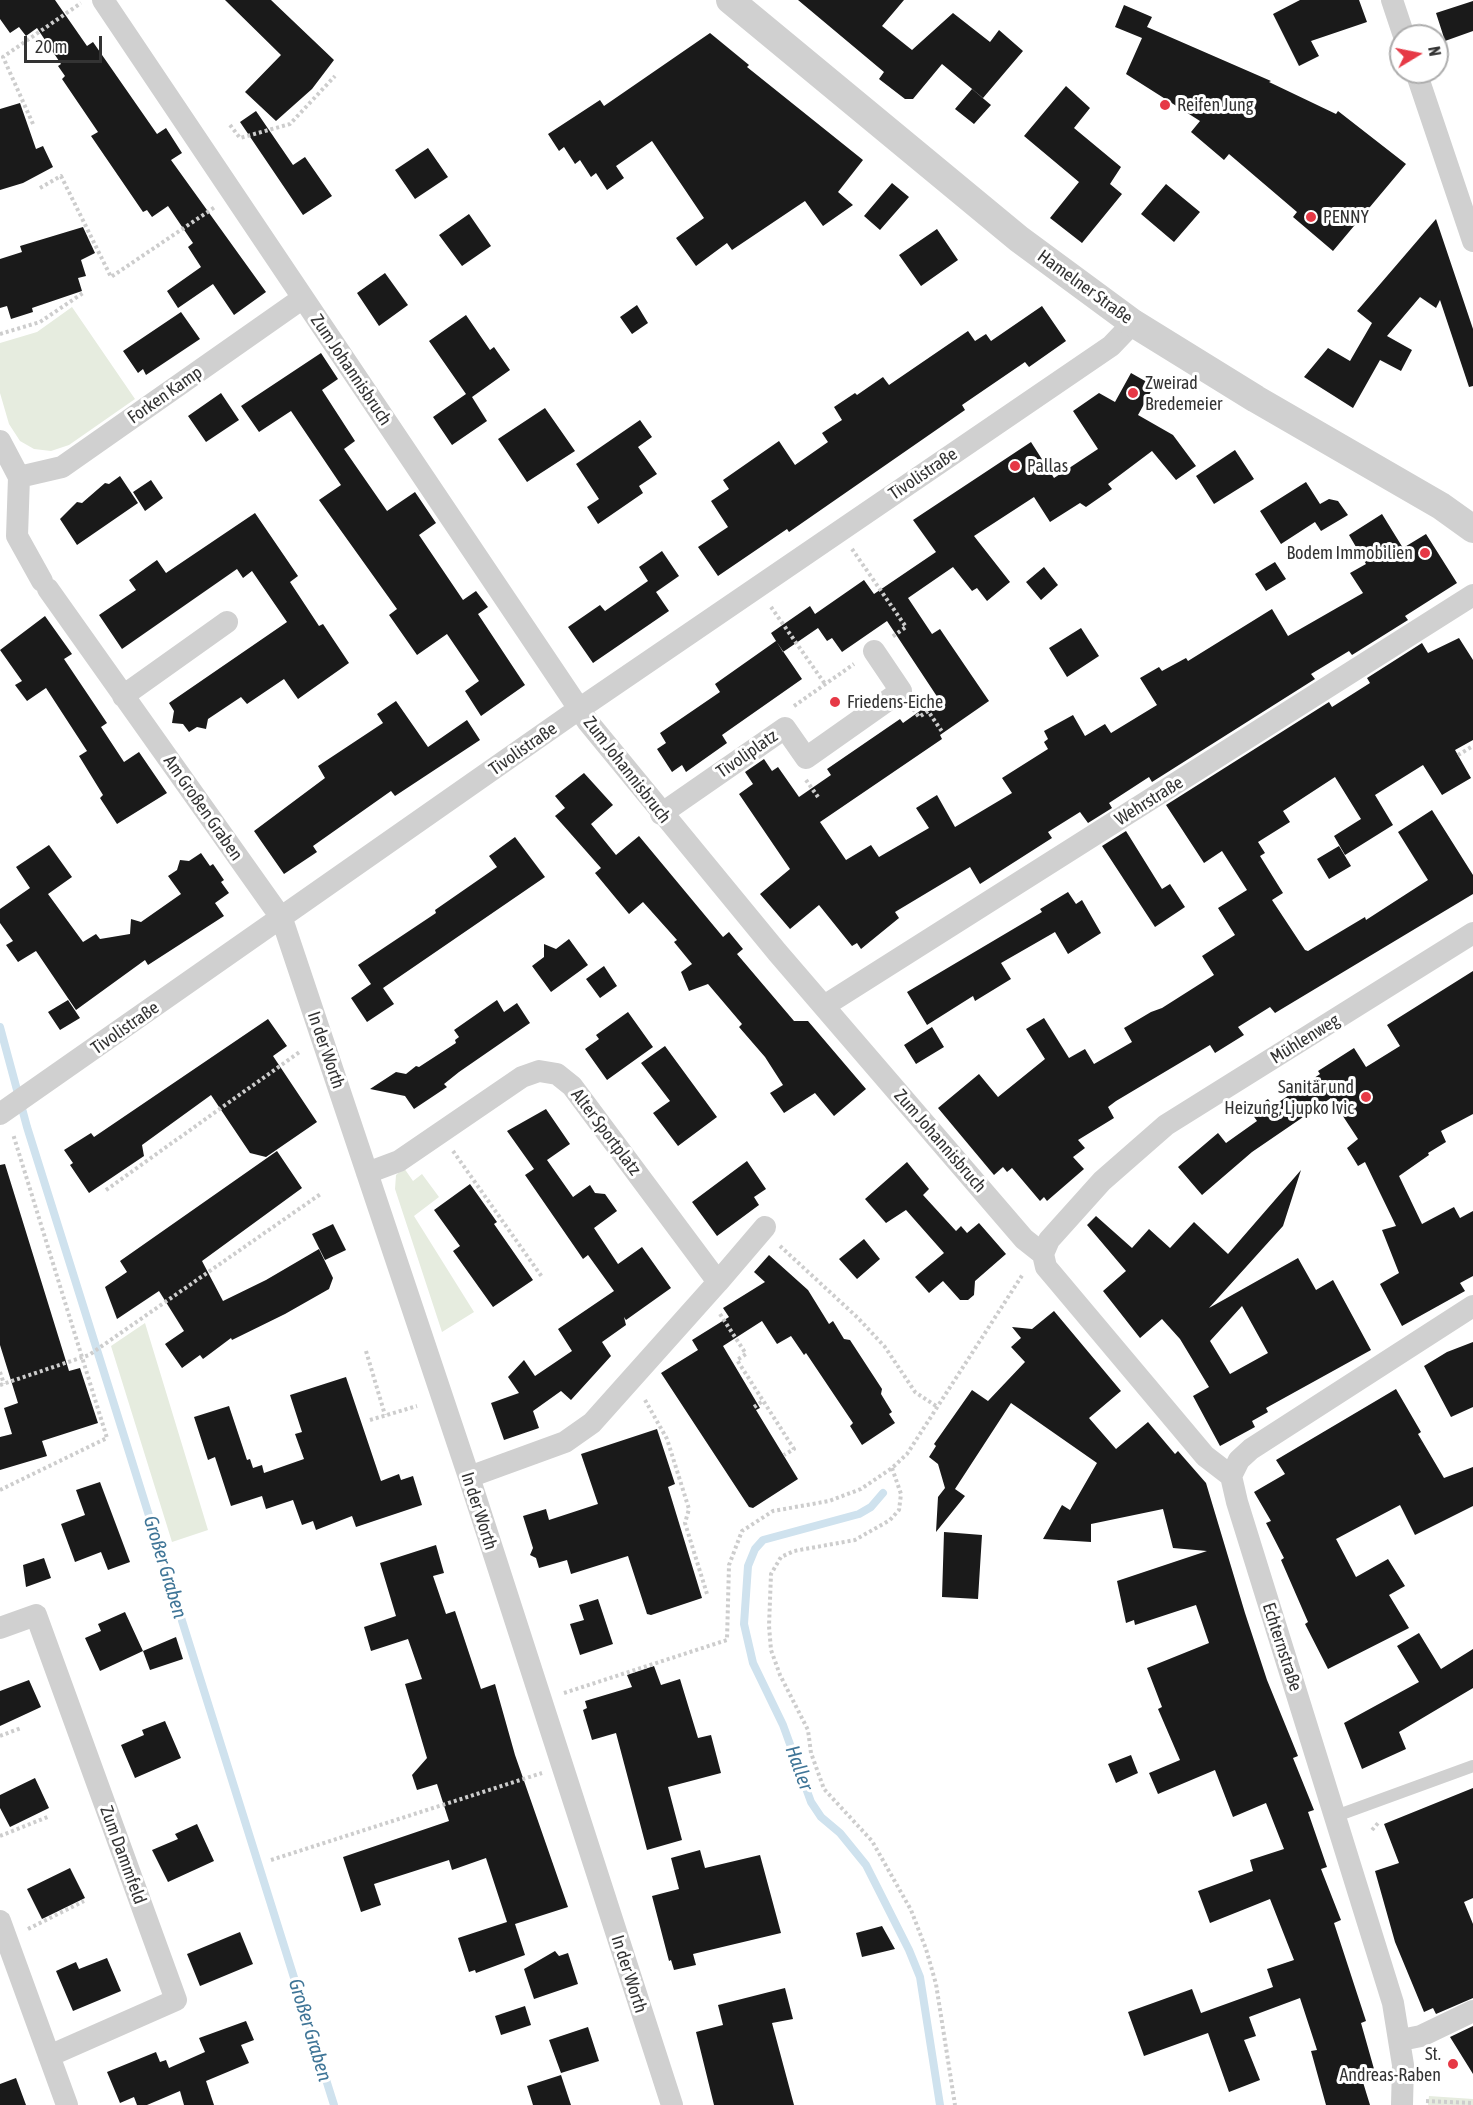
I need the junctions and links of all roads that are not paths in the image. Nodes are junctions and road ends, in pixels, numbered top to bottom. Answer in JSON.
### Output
{"nodes":[{"id":1,"x":103,"y":0,"type":"edge"},
{"id":2,"x":730,"y":0,"type":"edge"},
{"id":3,"x":1392,"y":0,"type":"edge"},
{"id":4,"x":1400,"y":24,"type":"edge"},
{"id":5,"x":1420,"y":84,"type":"edge"},
{"id":6,"x":1473,"y":241,"type":"edge"},
{"id":7,"x":303,"y":298,"type":"junction"},
{"id":8,"x":1134,"y":323,"type":"junction"},
{"id":9,"x":0,"y":441,"type":"edge"},
{"id":10,"x":19,"y":477,"type":"junction"},
{"id":11,"x":1473,"y":529,"type":"edge"},
{"id":12,"x":1473,"y":595,"type":"edge"},
{"id":13,"x":227,"y":622,"type":"dead end"},
{"id":14,"x":873,"y":651,"type":"road end"},
{"id":15,"x":123,"y":696,"type":"junction"},
{"id":16,"x":579,"y":709,"type":"junction"},
{"id":17,"x":661,"y":814,"type":"junction"},
{"id":18,"x":282,"y":919,"type":"junction"},
{"id":19,"x":1473,"y":933,"type":"edge"},
{"id":20,"x":824,"y":1006,"type":"junction"},
{"id":21,"x":15,"y":1111,"type":"edge"},
{"id":22,"x":367,"y":1173,"type":"junction"},
{"id":23,"x":765,"y":1227,"type":"road end"},
{"id":24,"x":1038,"y":1250,"type":"junction"},
{"id":25,"x":713,"y":1287,"type":"junction"},
{"id":26,"x":1473,"y":1306,"type":"edge"},
{"id":27,"x":1231,"y":1476,"type":"junction"},
{"id":28,"x":469,"y":1477,"type":"junction"},
{"id":29,"x":0,"y":1628,"type":"edge"},
{"id":30,"x":1473,"y":1766,"type":"edge"},
{"id":31,"x":1336,"y":1816,"type":"junction"},
{"id":32,"x":0,"y":1921,"type":"edge"},
{"id":33,"x":1473,"y":2011,"type":"edge"},
{"id":34,"x":1401,"y":2040,"type":"junction"},
{"id":35,"x":50,"y":2056,"type":"junction"},
{"id":36,"x":67,"y":2105,"type":"edge"},
{"id":37,"x":672,"y":2105,"type":"edge"},
{"id":38,"x":1402,"y":2105,"type":"edge"}],
"edges":[{"from":1,"to":7,"type":"street","name":"Zum Johannisbruch"},
{"from":2,"to":8,"type":"street","name":"Hamelner Straße"},
{"from":3,"to":4,"type":"street"},
{"from":5,"to":6,"type":"street"},
{"from":7,"to":10,"type":"street","name":"Forken Kamp"},
{"from":7,"to":16,"type":"street","name":"Zum Johannisbruch"},
{"from":8,"to":11,"type":"street","name":"Hamelner Straße"},
{"from":8,"to":16,"type":"street","name":"Tivolistraße"},
{"from":9,"to":10,"type":"street"},
{"from":10,"to":15,"type":"street","name":"Am Großen Graben"},
{"from":12,"to":20,"type":"street","name":"Wehrstraße"},
{"from":13,"to":15,"type":"street"},
{"from":14,"to":17,"type":"street","name":"Tivoliplatz"},
{"from":15,"to":18,"type":"street","name":"Am Großen Graben"},
{"from":16,"to":17,"type":"street","name":"Zum Johannisbruch"},
{"from":16,"to":18,"type":"street","name":"Tivolistraße"},
{"from":17,"to":20,"type":"street","name":"Zum Johannisbruch"},
{"from":18,"to":21,"type":"street","name":"Tivolistraße"},
{"from":18,"to":22,"type":"street","name":"In der Worth"},
{"from":19,"to":24,"type":"street","name":"Mühlenweg"},
{"from":20,"to":24,"type":"street","name":"Zum Johannisbruch"},
{"from":22,"to":25,"type":"street","name":"Alter Sportplatz"},
{"from":22,"to":28,"type":"street","name":"In der Worth"},
{"from":23,"to":25,"type":"street"},
{"from":24,"to":27,"type":"street","name":"Zum Johannisbruch"},
{"from":25,"to":28,"type":"street"},
{"from":26,"to":27,"type":"street"},
{"from":27,"to":31,"type":"street","name":"Echternstraße"},
{"from":28,"to":37,"type":"street","name":"In der Worth"},
{"from":29,"to":35,"type":"street","name":"Zum Dammfeld"},
{"from":30,"to":31,"type":"lane"},
{"from":31,"to":34,"type":"street","name":"Echternstraße"},
{"from":32,"to":35,"type":"street"},
{"from":33,"to":34,"type":"street"},
{"from":34,"to":38,"type":"street","name":"Echternstraße"},
{"from":35,"to":36,"type":"street"}]}
